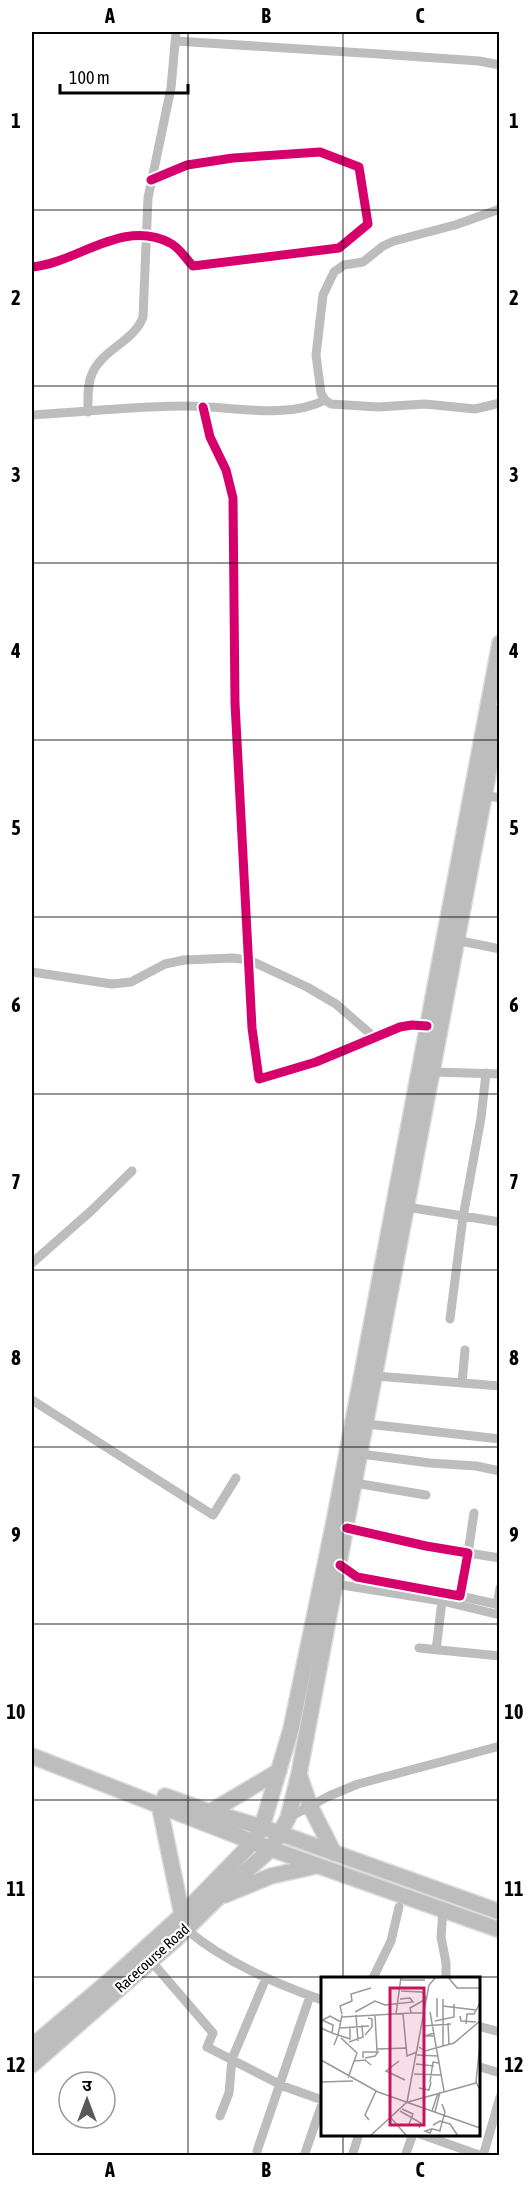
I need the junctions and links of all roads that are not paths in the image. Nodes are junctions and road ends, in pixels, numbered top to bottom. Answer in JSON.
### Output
{"nodes":[{"id":1,"x":176,"y":36,"type":"edge"},
{"id":2,"x":500,"y":65,"type":"edge"},
{"id":3,"x":151,"y":180,"type":"junction"},
{"id":4,"x":500,"y":210,"type":"edge"},
{"id":5,"x":145,"y":236,"type":"junction"},
{"id":6,"x":32,"y":267,"type":"edge"},
{"id":7,"x":326,"y":400,"type":"junction"},
{"id":8,"x":500,"y":403,"type":"edge"},
{"id":9,"x":203,"y":407,"type":"junction"},
{"id":10,"x":88,"y":412,"type":"junction"},
{"id":11,"x":32,"y":415,"type":"edge"},
{"id":12,"x":500,"y":643,"type":"edge"},
{"id":13,"x":500,"y":712,"type":"edge"},
{"id":14,"x":492,"y":797,"type":"edge"},
{"id":15,"x":456,"y":940,"type":"junction"},
{"id":16,"x":500,"y":949,"type":"edge"},
{"id":17,"x":249,"y":960,"type":"junction"},
{"id":18,"x":32,"y":972,"type":"edge"},
{"id":19,"x":427,"y":1026,"type":"junction"},
{"id":20,"x":374,"y":1037,"type":"junction"},
{"id":21,"x":433,"y":1072,"type":"junction"},
{"id":22,"x":486,"y":1074,"type":"junction"},
{"id":23,"x":500,"y":1074,"type":"edge"},
{"id":24,"x":132,"y":1171,"type":"dead end"},
{"id":25,"x":408,"y":1208,"type":"junction"},
{"id":26,"x":463,"y":1217,"type":"junction"},
{"id":27,"x":500,"y":1222,"type":"edge"},
{"id":28,"x":32,"y":1263,"type":"edge"},
{"id":29,"x":450,"y":1319,"type":"dead end"},
{"id":30,"x":465,"y":1350,"type":"dead end"},
{"id":31,"x":376,"y":1376,"type":"junction"},
{"id":32,"x":462,"y":1383,"type":"junction"},
{"id":33,"x":500,"y":1386,"type":"edge"},
{"id":34,"x":32,"y":1400,"type":"edge"},
{"id":35,"x":367,"y":1424,"type":"junction"},
{"id":36,"x":500,"y":1438,"type":"edge"},
{"id":37,"x":361,"y":1454,"type":"junction"},
{"id":38,"x":500,"y":1471,"type":"edge"},
{"id":39,"x":236,"y":1478,"type":"dead end"},
{"id":40,"x":355,"y":1483,"type":"junction"},
{"id":41,"x":426,"y":1495,"type":"dead end"},
{"id":42,"x":474,"y":1513,"type":"dead end"},
{"id":43,"x":347,"y":1528,"type":"junction"},
{"id":44,"x":468,"y":1553,"type":"junction"},
{"id":45,"x":500,"y":1558,"type":"edge"},
{"id":46,"x":340,"y":1565,"type":"junction"},
{"id":47,"x":336,"y":1584,"type":"junction"},
{"id":48,"x":500,"y":1588,"type":"edge"},
{"id":49,"x":459,"y":1596,"type":"junction"},
{"id":50,"x":442,"y":1601,"type":"junction"},
{"id":51,"x":499,"y":1608,"type":"edge"},
{"id":52,"x":419,"y":1648,"type":"dead end"},
{"id":53,"x":436,"y":1650,"type":"junction"},
{"id":54,"x":500,"y":1656,"type":"edge"},
{"id":55,"x":500,"y":1746,"type":"edge"},
{"id":56,"x":32,"y":1747,"type":"edge"},
{"id":57,"x":32,"y":1756,"type":"edge"},
{"id":58,"x":279,"y":1771,"type":"junction"},
{"id":59,"x":299,"y":1774,"type":"junction"},
{"id":60,"x":159,"y":1804,"type":"junction"},
{"id":61,"x":310,"y":1806,"type":"junction"},
{"id":62,"x":210,"y":1812,"type":"junction"},
{"id":63,"x":288,"y":1818,"type":"junction"},
{"id":64,"x":262,"y":1827,"type":"junction"},
{"id":65,"x":280,"y":1834,"type":"junction"},
{"id":66,"x":253,"y":1842,"type":"junction"},
{"id":67,"x":271,"y":1849,"type":"junction"},
{"id":68,"x":334,"y":1853,"type":"junction"},
{"id":69,"x":316,"y":1866,"type":"junction"},
{"id":70,"x":219,"y":1897,"type":"junction"},
{"id":71,"x":399,"y":1907,"type":"dead end"},
{"id":72,"x":443,"y":1910,"type":"junction"},
{"id":73,"x":500,"y":1912,"type":"edge"},
{"id":74,"x":184,"y":1922,"type":"junction"},
{"id":75,"x":500,"y":1930,"type":"edge"},
{"id":76,"x":151,"y":1961,"type":"junction"},
{"id":77,"x":373,"y":1977,"type":"edge"},
{"id":78,"x":446,"y":1977,"type":"edge"},
{"id":79,"x":266,"y":1978,"type":"junction"},
{"id":80,"x":310,"y":1995,"type":"junction"},
{"id":81,"x":321,"y":2000,"type":"edge"},
{"id":82,"x":480,"y":2026,"type":"edge"},
{"id":83,"x":500,"y":2031,"type":"edge"},
{"id":84,"x":32,"y":2046,"type":"edge"},
{"id":85,"x":232,"y":2059,"type":"junction"},
{"id":86,"x":32,"y":2065,"type":"edge"},
{"id":87,"x":480,"y":2067,"type":"dead end"},
{"id":88,"x":500,"y":2073,"type":"edge"},
{"id":89,"x":280,"y":2084,"type":"junction"},
{"id":90,"x":500,"y":2097,"type":"edge"},
{"id":91,"x":321,"y":2102,"type":"edge"},
{"id":92,"x":321,"y":2105,"type":"edge"},
{"id":93,"x":220,"y":2116,"type":"dead end"},
{"id":94,"x":358,"y":2136,"type":"edge"},
{"id":95,"x":412,"y":2136,"type":"edge"},
{"id":96,"x":431,"y":2136,"type":"edge"},
{"id":97,"x":257,"y":2151,"type":"dead end"},
{"id":98,"x":453,"y":2151,"type":"edge"},
{"id":99,"x":304,"y":2156,"type":"edge"},
{"id":100,"x":352,"y":2156,"type":"edge"},
{"id":101,"x":405,"y":2156,"type":"edge"},
{"id":102,"x":482,"y":2156,"type":"edge"}],
"edges":[{"from":1,"to":2,"type":"street"},
{"from":1,"to":3,"type":"street"},
{"from":3,"to":5,"type":"street"},
{"from":3,"to":5,"type":"street"},
{"from":4,"to":7,"type":"street"},
{"from":5,"to":6,"type":"street"},
{"from":5,"to":10,"type":"street"},
{"from":7,"to":8,"type":"street"},
{"from":7,"to":9,"type":"street"},
{"from":9,"to":10,"type":"street"},
{"from":9,"to":17,"type":"street"},
{"from":10,"to":11,"type":"street"},
{"from":12,"to":19,"type":"main road","name":"Racecourse Road"},
{"from":13,"to":14,"type":"main road","name":"Racecourse Road"},
{"from":14,"to":15,"type":"main road","name":"Racecourse Road"},
{"from":15,"to":16,"type":"street"},
{"from":15,"to":21,"type":"main road","name":"Racecourse Road"},
{"from":17,"to":18,"type":"street"},
{"from":17,"to":20,"type":"street"},
{"from":17,"to":20,"type":"street"},
{"from":19,"to":20,"type":"street"},
{"from":19,"to":58,"type":"main road","name":"Racecourse Road"},
{"from":21,"to":22,"type":"street"},
{"from":21,"to":25,"type":"main road","name":"Racecourse Road"},
{"from":22,"to":23,"type":"street"},
{"from":22,"to":26,"type":"street"},
{"from":24,"to":28,"type":"street"},
{"from":25,"to":26,"type":"street"},
{"from":25,"to":31,"type":"main road","name":"Racecourse Road"},
{"from":26,"to":27,"type":"street"},
{"from":26,"to":29,"type":"street"},
{"from":30,"to":32,"type":"street"},
{"from":31,"to":32,"type":"street"},
{"from":31,"to":35,"type":"main road","name":"Racecourse Road"},
{"from":32,"to":33,"type":"street"},
{"from":34,"to":39,"type":"street"},
{"from":35,"to":36,"type":"street"},
{"from":35,"to":37,"type":"main road","name":"Racecourse Road"},
{"from":37,"to":38,"type":"street"},
{"from":37,"to":40,"type":"main road","name":"Racecourse Road"},
{"from":40,"to":41,"type":"street"},
{"from":40,"to":43,"type":"main road","name":"Racecourse Road"},
{"from":42,"to":44,"type":"street"},
{"from":43,"to":44,"type":"street"},
{"from":43,"to":46,"type":"main road","name":"Racecourse Road"},
{"from":44,"to":45,"type":"street"},
{"from":44,"to":49,"type":"street"},
{"from":46,"to":47,"type":"main road","name":"Racecourse Road"},
{"from":46,"to":49,"type":"street"},
{"from":47,"to":50,"type":"street"},
{"from":47,"to":59,"type":"main road","name":"Racecourse Road"},
{"from":48,"to":51,"type":"street"},
{"from":49,"to":51,"type":"street"},
{"from":50,"to":51,"type":"street"},
{"from":50,"to":53,"type":"street"},
{"from":52,"to":53,"type":"street"},
{"from":53,"to":54,"type":"street"},
{"from":55,"to":61,"type":"street"},
{"from":56,"to":62,"type":"main road"},
{"from":57,"to":60,"type":"main road"},
{"from":58,"to":62,"type":"main road"},
{"from":58,"to":64,"type":"main road","name":"Racecourse Road"},
{"from":59,"to":61,"type":"main road"},
{"from":59,"to":63,"type":"main road","name":"Racecourse Road"},
{"from":60,"to":66,"type":"main road"},
{"from":60,"to":74,"type":"main road"},
{"from":61,"to":63,"type":"street"},
{"from":61,"to":68,"type":"main road"},
{"from":62,"to":64,"type":"main road"},
{"from":63,"to":65,"type":"main road","name":"Racecourse Road"},
{"from":64,"to":65,"type":"main road"},
{"from":64,"to":66,"type":"main road","name":"Racecourse Road"},
{"from":65,"to":67,"type":"main road","name":"Racecourse Road"},
{"from":65,"to":68,"type":"main road"},
{"from":66,"to":67,"type":"main road"},
{"from":66,"to":74,"type":"main road","name":"Racecourse Road"},
{"from":67,"to":69,"type":"main road"},
{"from":67,"to":70,"type":"main road","name":"Racecourse Road"},
{"from":68,"to":73,"type":"main road"},
{"from":69,"to":70,"type":"main road"},
{"from":69,"to":72,"type":"main road"},
{"from":70,"to":74,"type":"main road","name":"Racecourse Road"},
{"from":71,"to":77,"type":"street"},
{"from":72,"to":75,"type":"main road"},
{"from":72,"to":78,"type":"street"},
{"from":74,"to":76,"type":"main road","name":"Racecourse Road"},
{"from":74,"to":79,"type":"street"},
{"from":74,"to":84,"type":"main road","name":"Racecourse Road"},
{"from":76,"to":85,"type":"street"},
{"from":76,"to":86,"type":"main road","name":"Racecourse Road"},
{"from":79,"to":80,"type":"street"},
{"from":79,"to":85,"type":"street"},
{"from":80,"to":81,"type":"street"},
{"from":80,"to":89,"type":"street"},
{"from":82,"to":83,"type":"street"},
{"from":85,"to":89,"type":"street"},
{"from":85,"to":93,"type":"street"},
{"from":87,"to":88,"type":"street"},
{"from":89,"to":91,"type":"street"},
{"from":89,"to":97,"type":"street"},
{"from":90,"to":102,"type":"street"},
{"from":92,"to":99,"type":"street"},
{"from":94,"to":100,"type":"street"},
{"from":95,"to":101,"type":"street"},
{"from":96,"to":98,"type":"street"},
{"from":98,"to":102,"type":"street"}]}
